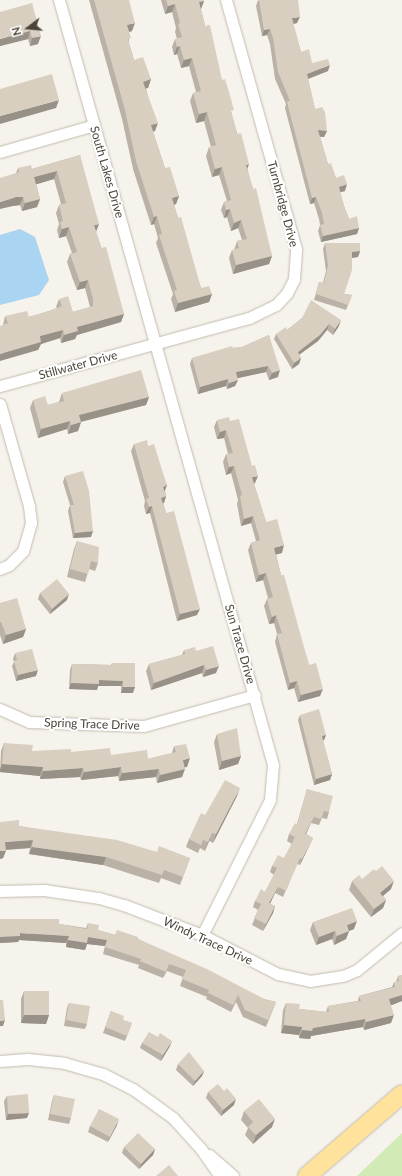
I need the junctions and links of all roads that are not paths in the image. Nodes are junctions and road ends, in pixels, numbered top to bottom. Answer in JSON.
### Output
{"nodes":[{"id":1,"x":59,"y":0,"type":"edge"},
{"id":2,"x":226,"y":0,"type":"edge"},
{"id":3,"x":94,"y":125,"type":"junction"},
{"id":4,"x":0,"y":152,"type":"edge"},
{"id":5,"x":156,"y":343,"type":"junction"},
{"id":6,"x":0,"y":386,"type":"edge"},
{"id":7,"x":0,"y":404,"type":"edge"},
{"id":8,"x":0,"y":569,"type":"edge"},
{"id":9,"x":255,"y":696,"type":"junction"},
{"id":10,"x":0,"y":709,"type":"edge"},
{"id":11,"x":0,"y":891,"type":"edge"},
{"id":12,"x":402,"y":933,"type":"edge"},
{"id":13,"x":202,"y":936,"type":"junction"},
{"id":14,"x":0,"y":1062,"type":"edge"},
{"id":15,"x":402,"y":1094,"type":"edge"},
{"id":16,"x":402,"y":1101,"type":"edge"},
{"id":17,"x":201,"y":1149,"type":"junction"},
{"id":18,"x":220,"y":1176,"type":"edge"},
{"id":19,"x":233,"y":1176,"type":"edge"},
{"id":20,"x":307,"y":1176,"type":"edge"},
{"id":21,"x":322,"y":1176,"type":"edge"}],
"edges":[{"from":1,"to":3,"type":"street","name":"South Lakes Drive"},
{"from":2,"to":5,"type":"street","name":"Turnbridge Drive"},
{"from":3,"to":4,"type":"street"},
{"from":3,"to":5,"type":"street","name":"South Lakes Drive"},
{"from":5,"to":6,"type":"street","name":"Stillwater Drive"},
{"from":5,"to":9,"type":"street","name":"Sun Trace Drive"},
{"from":7,"to":8,"type":"street"},
{"from":9,"to":10,"type":"street","name":"Spring Trace Drive"},
{"from":9,"to":13,"type":"street","name":"Sun Trace Drive"},
{"from":11,"to":13,"type":"street","name":"Windy Trace Drive"},
{"from":12,"to":13,"type":"street","name":"Windy Trace Drive"},
{"from":14,"to":17,"type":"street"},
{"from":15,"to":20,"type":"main road"},
{"from":16,"to":21,"type":"main road"},
{"from":17,"to":18,"type":"street"},
{"from":17,"to":19,"type":"street"}]}
